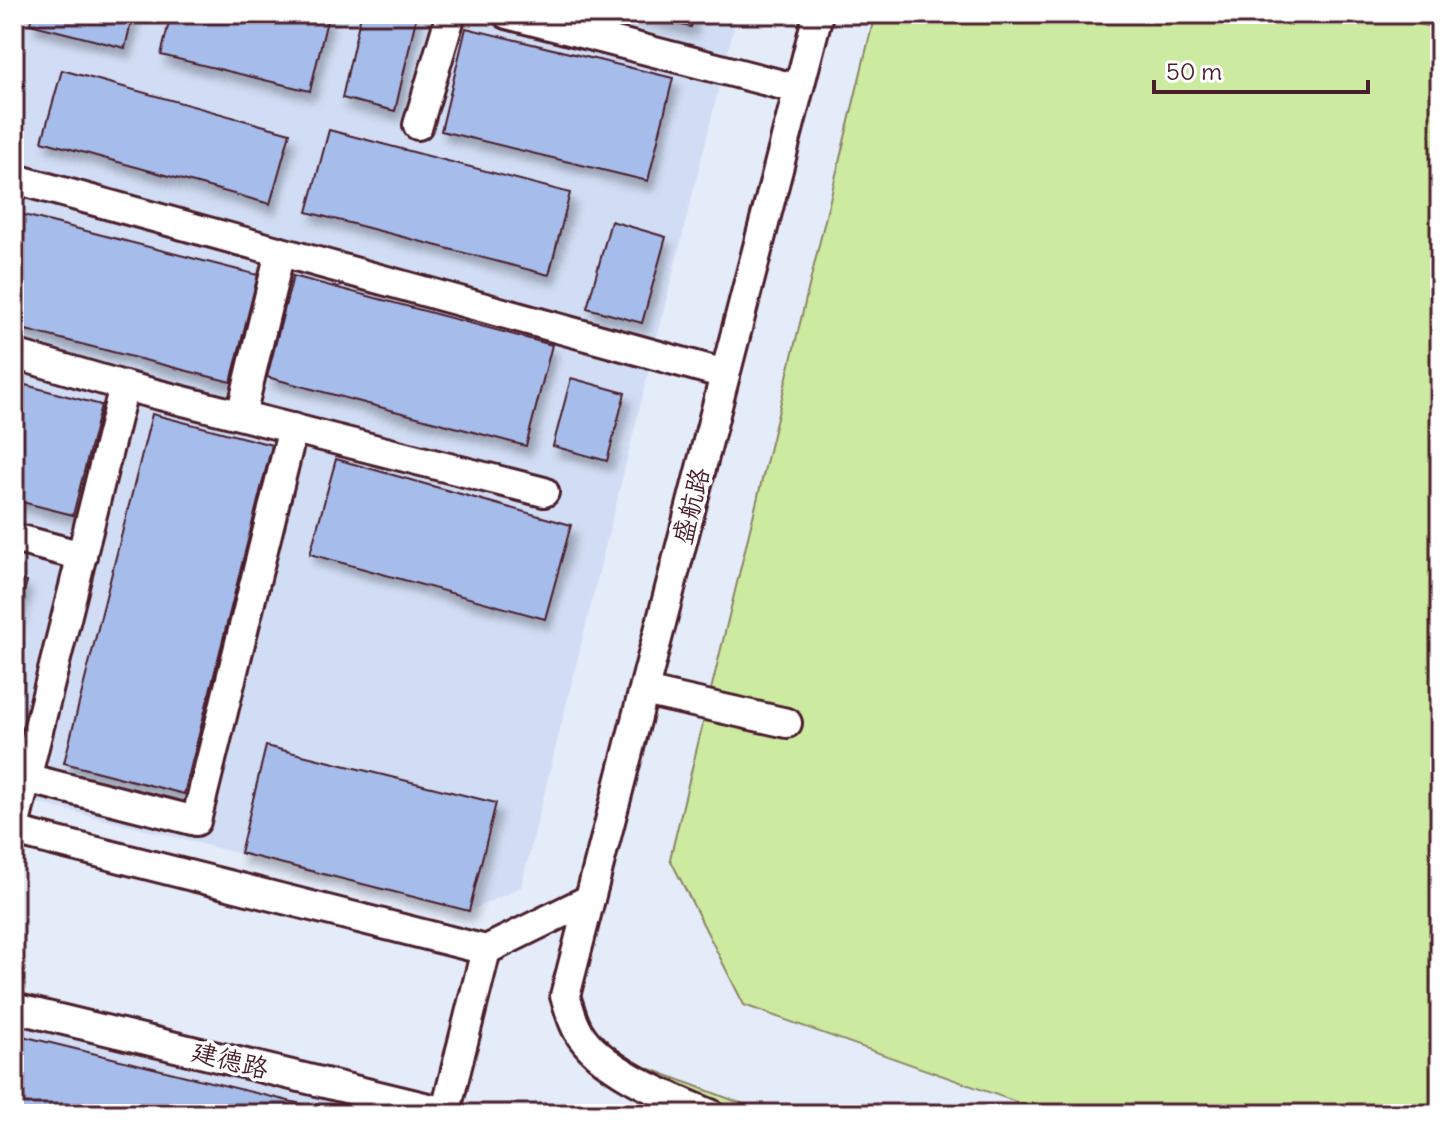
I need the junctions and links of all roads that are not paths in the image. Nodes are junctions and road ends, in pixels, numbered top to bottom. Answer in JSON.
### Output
{"nodes":[{"id":1,"x":451,"y":14,"type":"edge"},
{"id":2,"x":507,"y":14,"type":"edge"},
{"id":3,"x":817,"y":15,"type":"edge"},
{"id":4,"x":798,"y":89,"type":"junction"},
{"id":5,"x":418,"y":125,"type":"dead end"},
{"id":6,"x":19,"y":180,"type":"dead end"},
{"id":7,"x":280,"y":252,"type":"junction"},
{"id":8,"x":14,"y":354,"type":"edge"},
{"id":9,"x":725,"y":374,"type":"junction"},
{"id":10,"x":124,"y":386,"type":"junction"},
{"id":11,"x":241,"y":415,"type":"junction"},
{"id":12,"x":293,"y":428,"type":"junction"},
{"id":13,"x":544,"y":492,"type":"dead end"},
{"id":14,"x":14,"y":538,"type":"edge"},
{"id":15,"x":82,"y":556,"type":"junction"},
{"id":16,"x":644,"y":691,"type":"junction"},
{"id":17,"x":787,"y":723,"type":"dead end"},
{"id":18,"x":26,"y":778,"type":"junction"},
{"id":19,"x":14,"y":829,"type":"edge"},
{"id":20,"x":590,"y":899,"type":"junction"},
{"id":21,"x":486,"y":950,"type":"junction"},
{"id":22,"x":14,"y":1008,"type":"edge"},
{"id":23,"x":445,"y":1113,"type":"edge"},
{"id":24,"x":710,"y":1114,"type":"edge"}],
"edges":[{"from":1,"to":5,"type":"street"},
{"from":2,"to":4,"type":"street"},
{"from":3,"to":4,"type":"street","name":"盛航路"},
{"from":4,"to":9,"type":"street","name":"盛航路"},
{"from":6,"to":7,"type":"street"},
{"from":7,"to":9,"type":"street"},
{"from":7,"to":11,"type":"street"},
{"from":8,"to":10,"type":"street"},
{"from":9,"to":16,"type":"street","name":"盛航路"},
{"from":10,"to":11,"type":"street"},
{"from":10,"to":15,"type":"street"},
{"from":11,"to":12,"type":"street"},
{"from":12,"to":13,"type":"street"},
{"from":12,"to":18,"type":"street"},
{"from":14,"to":15,"type":"street"},
{"from":15,"to":18,"type":"street"},
{"from":16,"to":17,"type":"street"},
{"from":16,"to":20,"type":"street","name":"盛航路"},
{"from":18,"to":19,"type":"street"},
{"from":19,"to":21,"type":"street"},
{"from":20,"to":21,"type":"street"},
{"from":20,"to":24,"type":"street","name":"盛航路"},
{"from":21,"to":23,"type":"street"},
{"from":22,"to":23,"type":"street","name":"建德路"}]}
